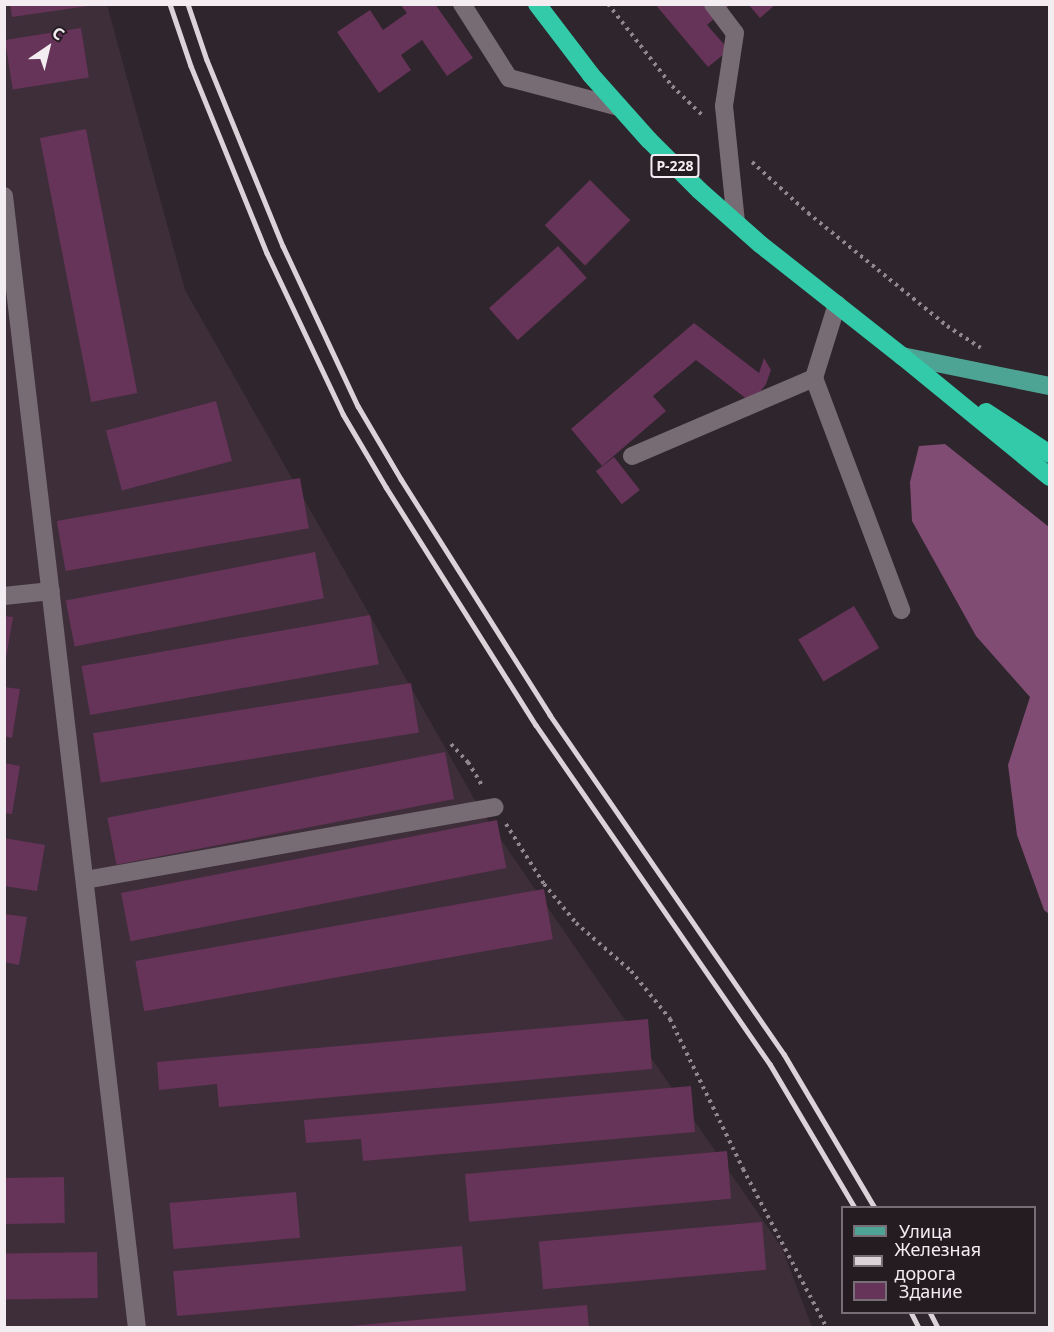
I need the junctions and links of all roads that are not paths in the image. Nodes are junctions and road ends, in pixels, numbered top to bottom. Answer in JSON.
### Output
{"nodes":[{"id":1,"x":462,"y":4,"type":"edge"},
{"id":2,"x":537,"y":4,"type":"edge"},
{"id":3,"x":713,"y":4,"type":"edge"},
{"id":4,"x":620,"y":107,"type":"junction"},
{"id":5,"x":4,"y":196,"type":"edge"},
{"id":6,"x":736,"y":222,"type":"junction"},
{"id":7,"x":837,"y":304,"type":"junction"},
{"id":8,"x":902,"y":356,"type":"junction"},
{"id":9,"x":814,"y":378,"type":"junction"},
{"id":10,"x":1050,"y":386,"type":"edge"},
{"id":11,"x":1050,"y":454,"type":"edge"},
{"id":12,"x":632,"y":456,"type":"dead end"},
{"id":13,"x":1050,"y":477,"type":"edge"},
{"id":14,"x":51,"y":591,"type":"junction"},
{"id":15,"x":4,"y":596,"type":"edge"},
{"id":16,"x":901,"y":610,"type":"dead end"},
{"id":17,"x":495,"y":807,"type":"road end"},
{"id":18,"x":84,"y":880,"type":"junction"},
{"id":19,"x":137,"y":1328,"type":"edge"}],
"edges":[{"from":1,"to":4,"type":"street"},
{"from":2,"to":4,"type":"highway","number":"Р-228"},
{"from":3,"to":6,"type":"street"},
{"from":4,"to":6,"type":"highway","number":"Р-228"},
{"from":5,"to":14,"type":"street"},
{"from":6,"to":7,"type":"highway","number":"Р-228"},
{"from":7,"to":8,"type":"highway","number":"Р-228"},
{"from":7,"to":9,"type":"street"},
{"from":8,"to":10,"type":"main road"},
{"from":8,"to":11,"type":"highway","number":"Р-228"},
{"from":8,"to":13,"type":"highway","number":"Р-228"},
{"from":9,"to":12,"type":"street"},
{"from":9,"to":16,"type":"street"},
{"from":14,"to":15,"type":"street"},
{"from":14,"to":18,"type":"street"},
{"from":17,"to":18,"type":"street"},
{"from":18,"to":19,"type":"street"}]}
